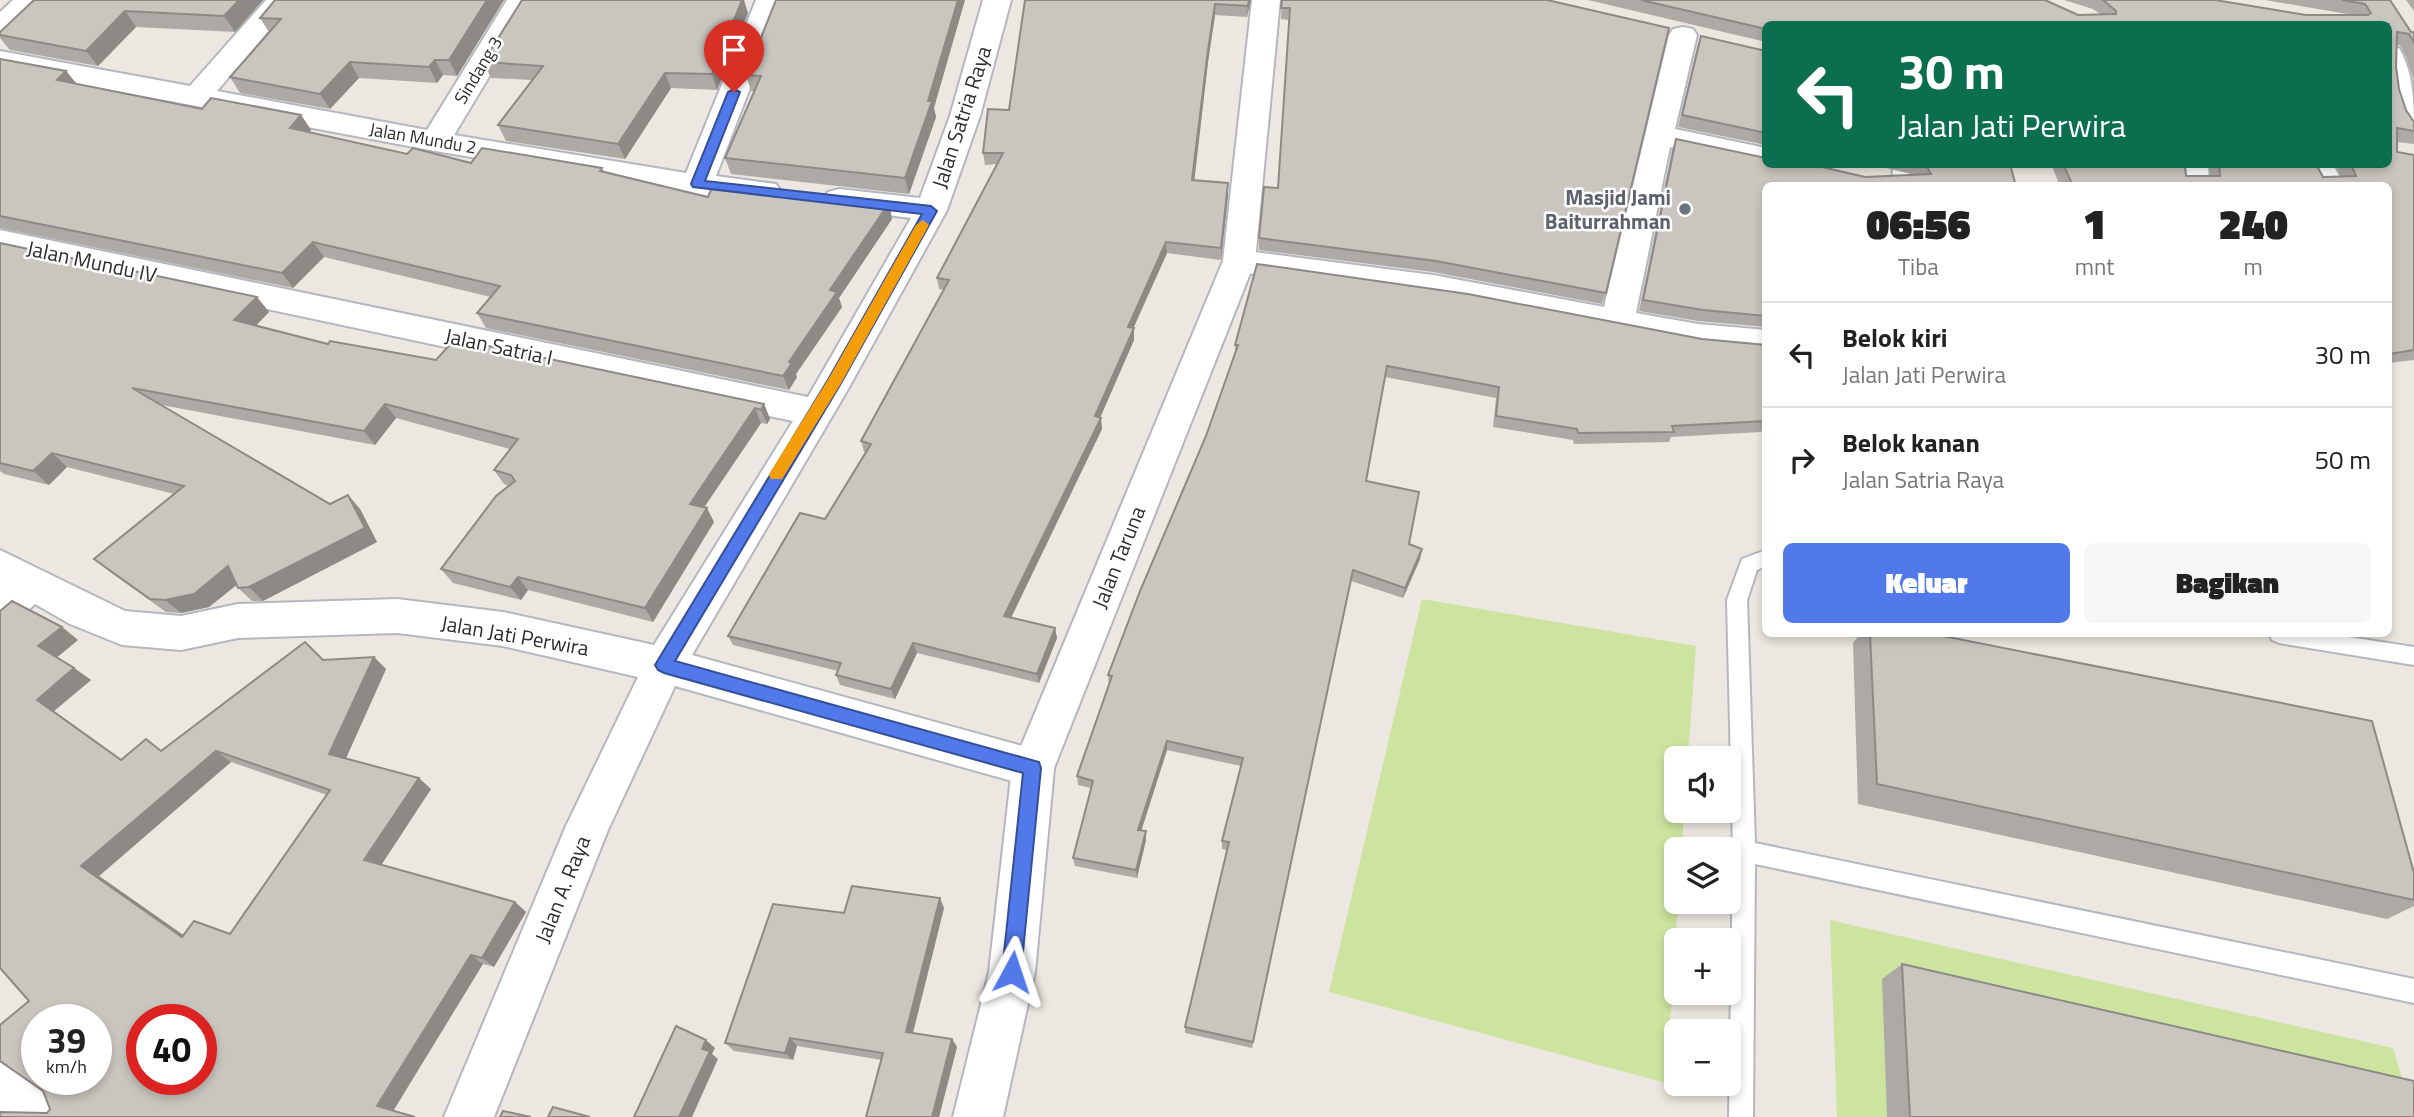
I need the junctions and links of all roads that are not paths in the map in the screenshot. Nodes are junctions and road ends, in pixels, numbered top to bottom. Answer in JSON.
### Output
{"nodes":[{"id":1,"x":28,"y":0,"type":"edge"},
{"id":2,"x":281,"y":0,"type":"edge"},
{"id":3,"x":521,"y":0,"type":"edge"},
{"id":4,"x":770,"y":0,"type":"edge"},
{"id":5,"x":997,"y":0,"type":"edge"},
{"id":6,"x":1266,"y":0,"type":"edge"},
{"id":7,"x":0,"y":28,"type":"edge"},
{"id":8,"x":1683,"y":34,"type":"dead end"},
{"id":9,"x":2393,"y":40,"type":"edge"},
{"id":10,"x":0,"y":60,"type":"edge"},
{"id":11,"x":198,"y":95,"type":"junction"},
{"id":12,"x":2414,"y":124,"type":"edge"},
{"id":13,"x":1659,"y":135,"type":"junction"},
{"id":14,"x":435,"y":141,"type":"junction"},
{"id":15,"x":1762,"y":157,"type":"edge"},
{"id":16,"x":697,"y":184,"type":"junction"},
{"id":17,"x":931,"y":211,"type":"junction"},
{"id":18,"x":0,"y":241,"type":"edge"},
{"id":19,"x":1239,"y":261,"type":"junction"},
{"id":20,"x":183,"y":280,"type":"joint"},
{"id":21,"x":1617,"y":322,"type":"junction"},
{"id":22,"x":1762,"y":342,"type":"edge"},
{"id":23,"x":815,"y":412,"type":"junction"},
{"id":24,"x":1762,"y":560,"type":"edge"},
{"id":25,"x":16,"y":574,"type":"edge"},
{"id":26,"x":0,"y":611,"type":"edge"},
{"id":27,"x":2298,"y":637,"type":"edge"},
{"id":28,"x":2414,"y":656,"type":"edge"},
{"id":29,"x":664,"y":665,"type":"junction"},
{"id":30,"x":1032,"y":768,"type":"junction"},
{"id":31,"x":1744,"y":851,"type":"junction"},
{"id":32,"x":2414,"y":991,"type":"edge"},
{"id":33,"x":0,"y":1086,"type":"edge"},
{"id":34,"x":43,"y":1117,"type":"edge"},
{"id":35,"x":469,"y":1117,"type":"edge"},
{"id":36,"x":978,"y":1117,"type":"edge"},
{"id":37,"x":1741,"y":1117,"type":"edge"}],
"edges":[{"from":1,"to":7,"type":"street"},
{"from":2,"to":11,"type":"street"},
{"from":3,"to":14,"type":"street","name":"Sindang 3"},
{"from":4,"to":16,"type":"street"},
{"from":5,"to":17,"type":"street","name":"Jalan Satria Raya"},
{"from":6,"to":19,"type":"street","name":"Jalan Taruna"},
{"from":8,"to":13,"type":"street"},
{"from":9,"to":12,"type":"street"},
{"from":10,"to":11,"type":"street","name":"Jalan Mundu 2"},
{"from":11,"to":14,"type":"street","name":"Jalan Mundu 2"},
{"from":13,"to":15,"type":"street"},
{"from":13,"to":21,"type":"street"},
{"from":14,"to":16,"type":"street","name":"Jalan Mundu 2"},
{"from":16,"to":17,"type":"street","name":"Jalan Mundu 2"},
{"from":17,"to":23,"type":"street","name":"Jalan Satria Raya"},
{"from":18,"to":20,"type":"street","name":"Jalan Mundu IV"},
{"from":19,"to":21,"type":"street"},
{"from":19,"to":30,"type":"street","name":"Jalan Taruna"},
{"from":20,"to":23,"type":"street","name":"Jalan Satria I"},
{"from":21,"to":22,"type":"street"},
{"from":23,"to":29,"type":"street","name":"Jalan Satria Raya"},
{"from":24,"to":31,"type":"lane"},
{"from":25,"to":26,"type":"street"},
{"from":25,"to":29,"type":"street","name":"Jalan Jati Perwira"},
{"from":27,"to":28,"type":"lane"},
{"from":29,"to":30,"type":"street","name":"Jalan Jati Perwira"},
{"from":29,"to":35,"type":"street","name":"Jalan A. Raya"},
{"from":30,"to":36,"type":"street","name":"Jalan Taruna"},
{"from":31,"to":32,"type":"lane"},
{"from":31,"to":37,"type":"lane"},
{"from":33,"to":34,"type":"street"}]}
